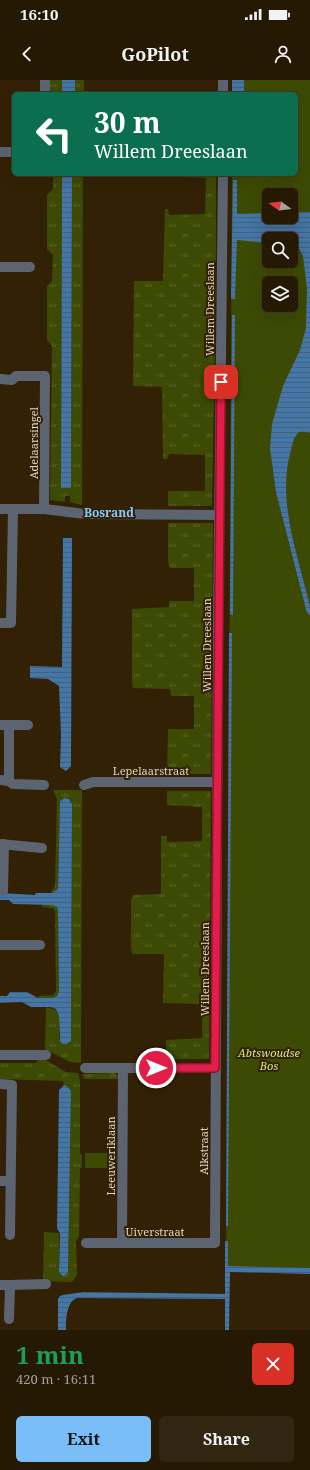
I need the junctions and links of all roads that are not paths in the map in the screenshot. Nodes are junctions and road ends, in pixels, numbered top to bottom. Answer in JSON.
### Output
{"nodes":[{"id":1,"x":45,"y":80,"type":"edge"},
{"id":2,"x":223,"y":80,"type":"edge"},
{"id":3,"x":45,"y":92,"type":"edge"},
{"id":4,"x":223,"y":92,"type":"edge"},
{"id":5,"x":0,"y":152,"type":"edge"},
{"id":6,"x":12,"y":152,"type":"edge"},
{"id":7,"x":222,"y":176,"type":"edge"},
{"id":8,"x":0,"y":267,"type":"edge"},
{"id":9,"x":30,"y":267,"type":"dead end"},
{"id":10,"x":0,"y":379,"type":"edge"},
{"id":11,"x":0,"y":509,"type":"edge"},
{"id":12,"x":13,"y":509,"type":"junction"},
{"id":13,"x":44,"y":509,"type":"junction"},
{"id":14,"x":219,"y":516,"type":"junction"},
{"id":15,"x":0,"y":622,"type":"edge"},
{"id":16,"x":5,"y":725,"type":"edge"},
{"id":17,"x":28,"y":725,"type":"dead end"},
{"id":18,"x":4,"y":780,"type":"edge"},
{"id":19,"x":218,"y":782,"type":"junction"},
{"id":20,"x":44,"y":785,"type":"dead end"},
{"id":21,"x":84,"y":785,"type":"dead end"},
{"id":22,"x":2,"y":844,"type":"edge"},
{"id":23,"x":42,"y":848,"type":"dead end"},
{"id":24,"x":3,"y":891,"type":"dead end"},
{"id":25,"x":0,"y":945,"type":"edge"},
{"id":26,"x":40,"y":945,"type":"dead end"},
{"id":27,"x":0,"y":1055,"type":"edge"},
{"id":28,"x":46,"y":1056,"type":"dead end"},
{"id":29,"x":85,"y":1068,"type":"dead end"},
{"id":30,"x":123,"y":1068,"type":"junction"},
{"id":31,"x":215,"y":1068,"type":"junction"},
{"id":32,"x":0,"y":1084,"type":"edge"},
{"id":33,"x":5,"y":1181,"type":"edge"},
{"id":34,"x":215,"y":1234,"type":"joint"},
{"id":35,"x":10,"y":1235,"type":"dead end"},
{"id":36,"x":86,"y":1243,"type":"dead end"},
{"id":37,"x":122,"y":1243,"type":"junction"},
{"id":38,"x":46,"y":1284,"type":"dead end"},
{"id":39,"x":5,"y":1285,"type":"edge"},
{"id":40,"x":9,"y":1319,"type":"dead end"}],
"edges":[{"from":1,"to":3,"type":"street"},
{"from":2,"to":4,"type":"street"},
{"from":5,"to":6,"type":"street"},
{"from":7,"to":14,"type":"street","name":"Willem Dreeslaan"},
{"from":8,"to":9,"type":"street"},
{"from":10,"to":13,"type":"street","name":"Adelaarsingel"},
{"from":11,"to":12,"type":"street"},
{"from":12,"to":13,"type":"street"},
{"from":12,"to":15,"type":"street"},
{"from":13,"to":14,"type":"street"},
{"from":14,"to":19,"type":"street","name":"Willem Dreeslaan"},
{"from":16,"to":17,"type":"street"},
{"from":16,"to":18,"type":"street"},
{"from":18,"to":20,"type":"street"},
{"from":19,"to":21,"type":"street","name":"Lepelaarstraat"},
{"from":19,"to":31,"type":"street","name":"Willem Dreeslaan"},
{"from":22,"to":23,"type":"street"},
{"from":22,"to":24,"type":"street"},
{"from":25,"to":26,"type":"street"},
{"from":27,"to":28,"type":"street"},
{"from":29,"to":30,"type":"street"},
{"from":30,"to":31,"type":"street"},
{"from":30,"to":37,"type":"street","name":"Leeuweriklaan"},
{"from":31,"to":34,"type":"street","name":"Alkstraat"},
{"from":32,"to":33,"type":"street"},
{"from":33,"to":35,"type":"street"},
{"from":34,"to":37,"type":"street","name":"Uiverstraat"},
{"from":36,"to":37,"type":"street","name":"Uiverstraat"},
{"from":38,"to":39,"type":"street"},
{"from":39,"to":40,"type":"street"}]}
